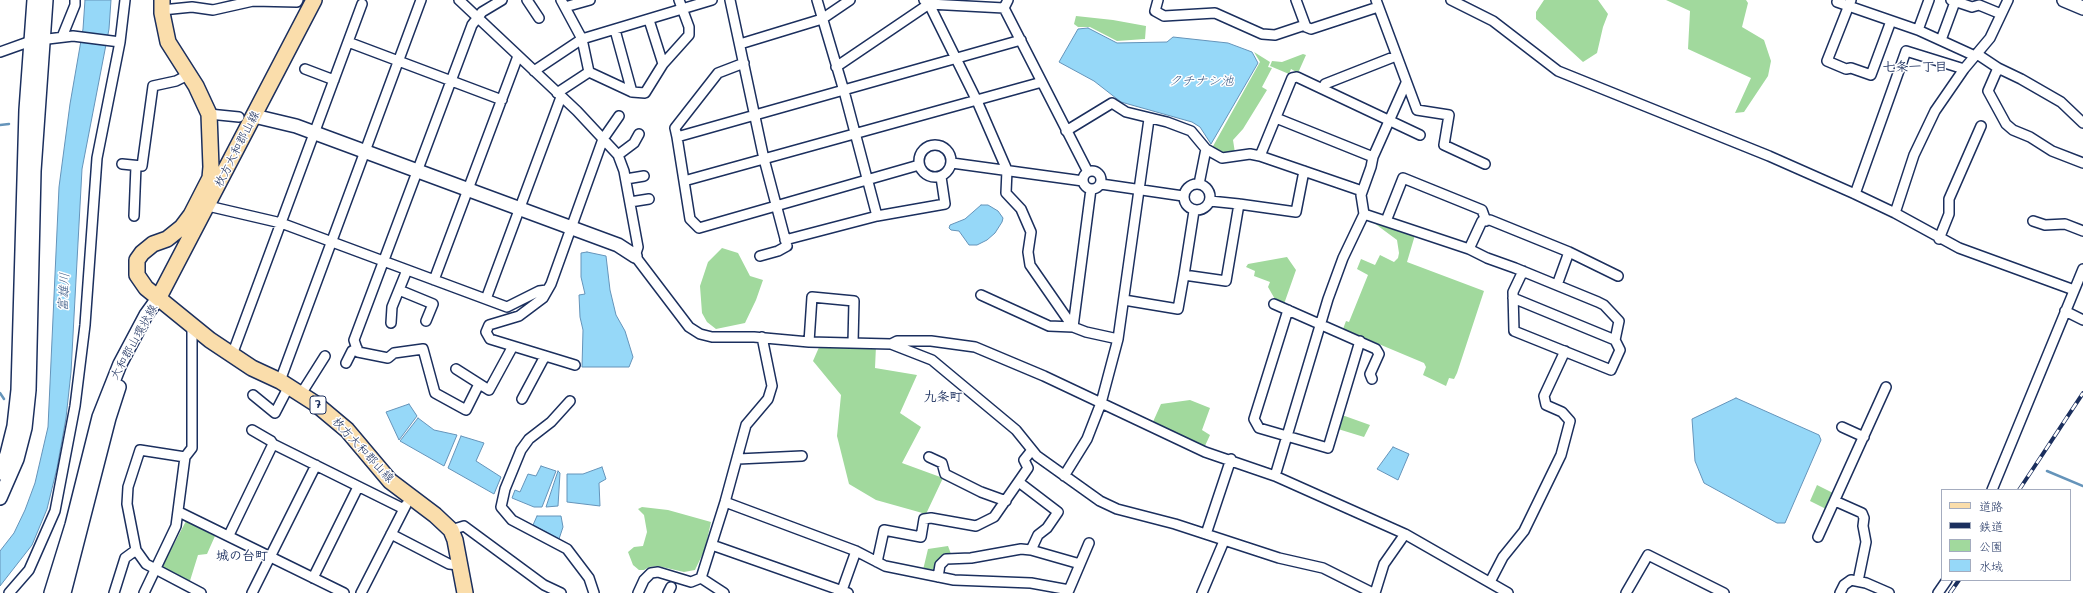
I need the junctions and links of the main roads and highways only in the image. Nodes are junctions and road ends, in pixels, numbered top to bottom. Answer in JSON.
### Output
{"nodes":[{"id":1,"x":34,"y":0,"type":"edge"},
{"id":2,"x":46,"y":0,"type":"edge"},
{"id":3,"x":314,"y":0,"type":"edge"},
{"id":4,"x":2064,"y":0,"type":"edge"},
{"id":5,"x":162,"y":5,"type":"edge"},
{"id":6,"x":2083,"y":8,"type":"edge"},
{"id":7,"x":37,"y":41,"type":"junction"},
{"id":8,"x":254,"y":116,"type":"junction"},
{"id":9,"x":635,"y":256,"type":"road end"},
{"id":10,"x":159,"y":297,"type":"junction"},
{"id":11,"x":0,"y":473,"type":"edge"},
{"id":12,"x":0,"y":498,"type":"edge"},
{"id":13,"x":65,"y":569,"type":"junction"},
{"id":14,"x":51,"y":593,"type":"edge"},
{"id":15,"x":64,"y":593,"type":"edge"},
{"id":16,"x":465,"y":593,"type":"edge"}],
"edges":[{"from":1,"to":7,"type":"main road"},
{"from":2,"to":7,"type":"main road"},
{"from":3,"to":8,"type":"main road","name":"枚方大和郡山線"},
{"from":4,"to":6,"type":"main road"},
{"from":5,"to":10,"type":"main road","name":"枚方大和郡山線","number":"7"},
{"from":7,"to":11,"type":"main road"},
{"from":7,"to":12,"type":"main road"},
{"from":8,"to":9,"type":"main road"},
{"from":8,"to":10,"type":"main road","name":"枚方大和郡山線"},
{"from":10,"to":13,"type":"main road","name":"大和郡山環状線"},
{"from":10,"to":16,"type":"main road","name":"枚方大和郡山線","number":"7"},
{"from":13,"to":14,"type":"main road","name":"大和郡山環状線"},
{"from":13,"to":15,"type":"main road","name":"大和郡山環状線"}]}
